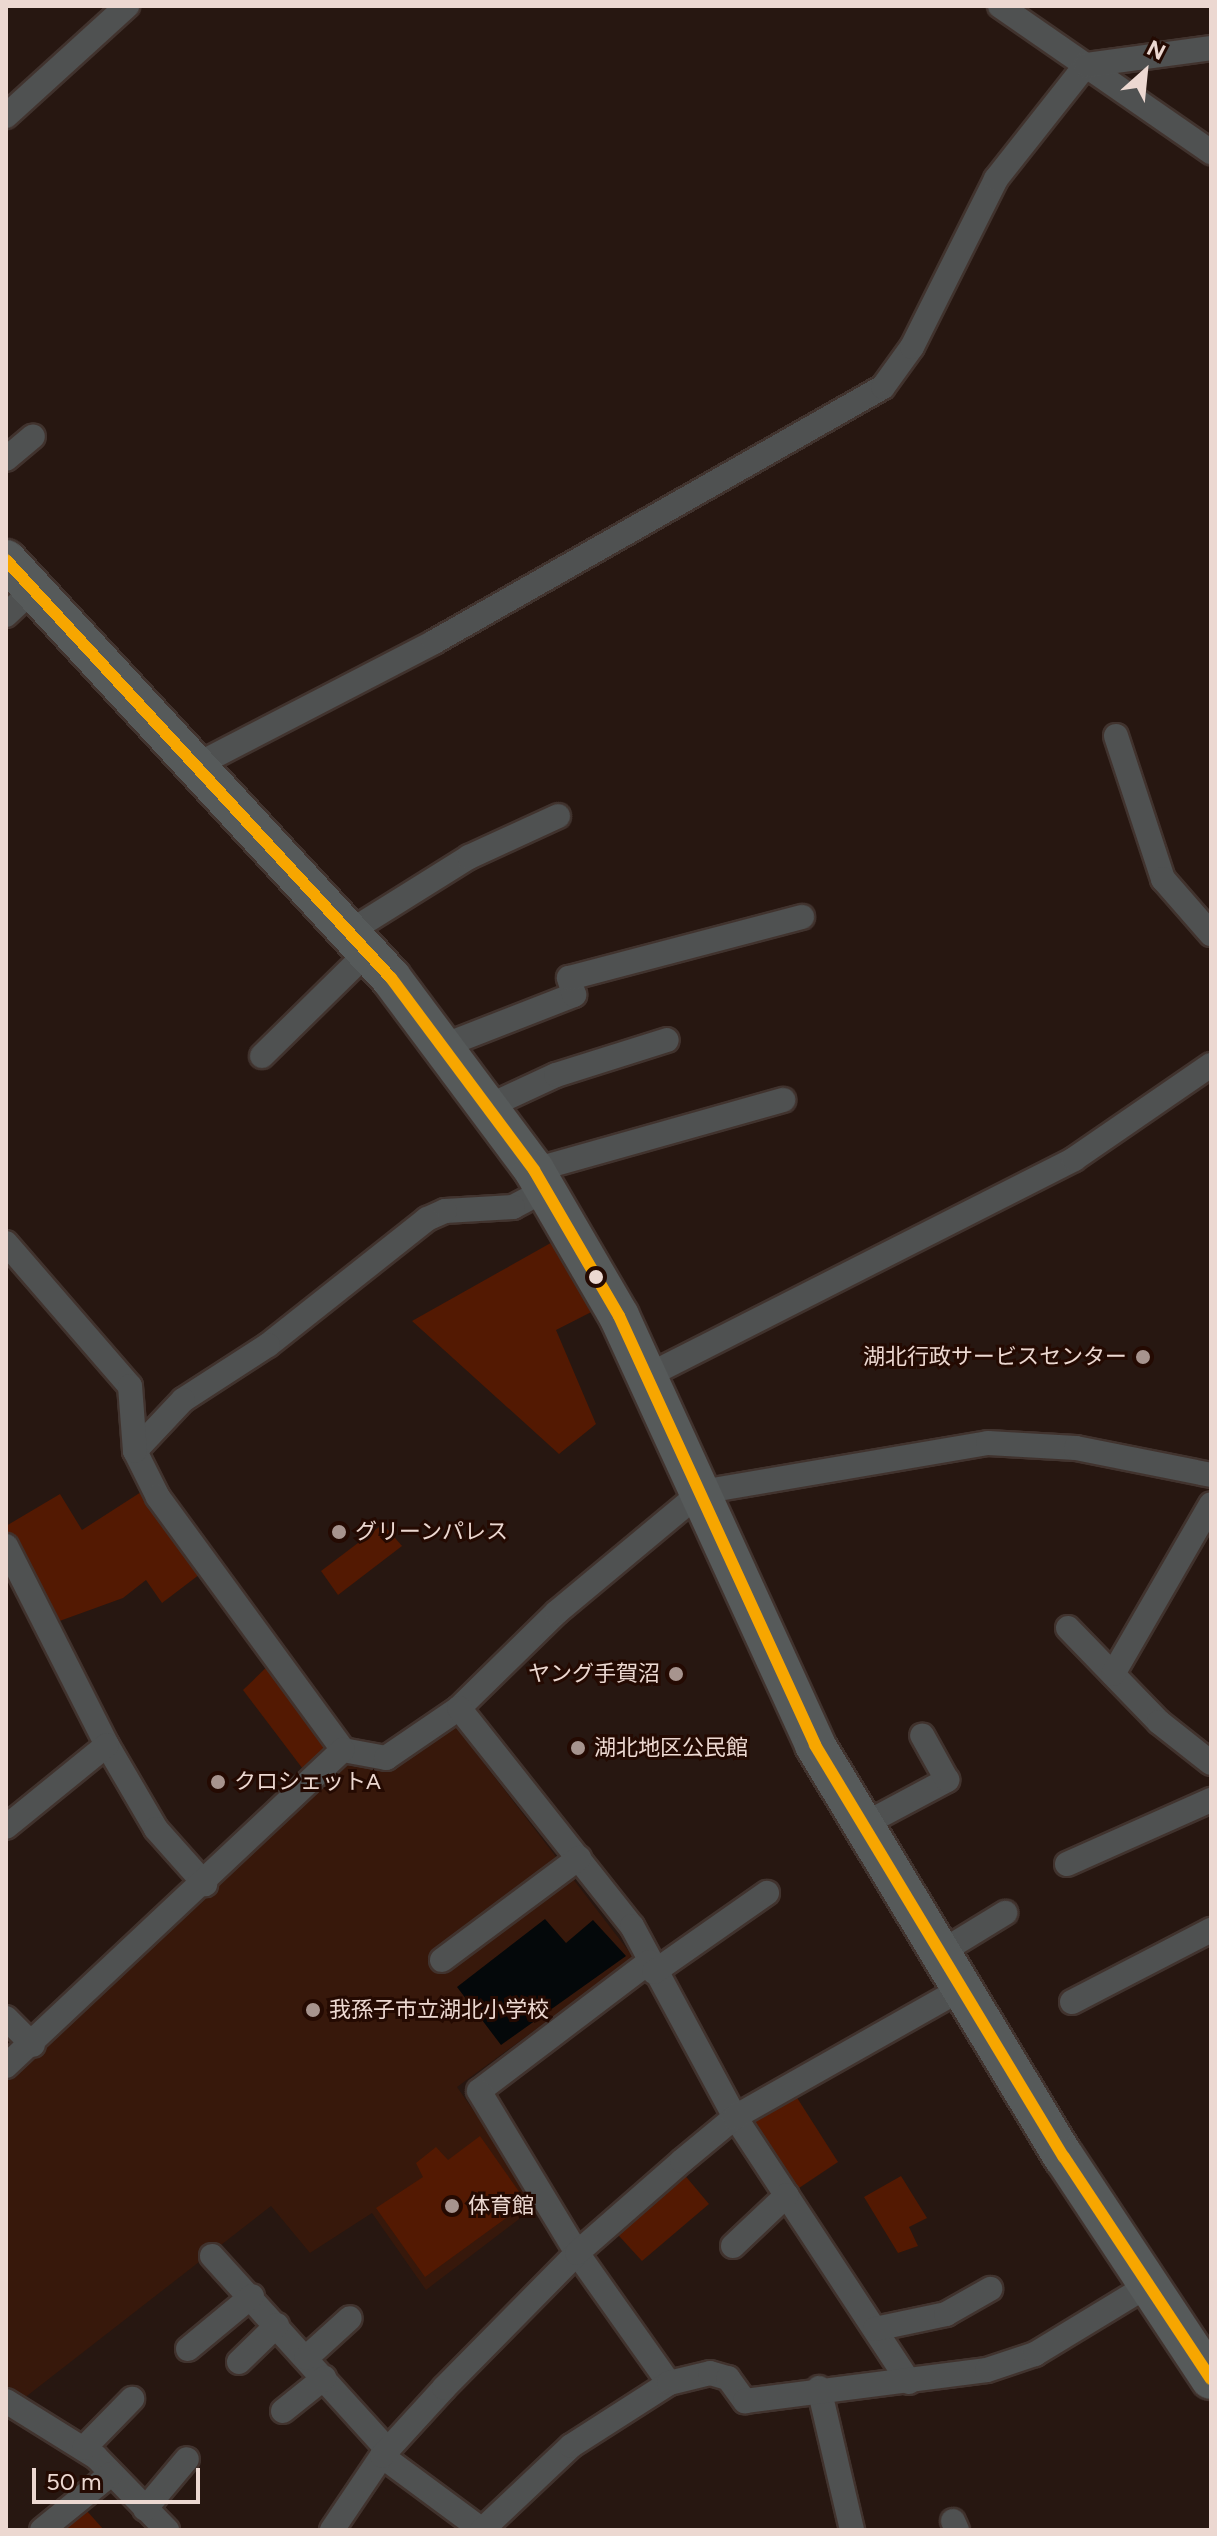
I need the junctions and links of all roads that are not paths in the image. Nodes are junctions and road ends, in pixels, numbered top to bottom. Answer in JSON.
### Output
{"nodes":[{"id":1,"x":127,"y":6,"type":"edge"},
{"id":2,"x":1000,"y":6,"type":"edge"},
{"id":3,"x":1211,"y":48,"type":"edge"},
{"id":4,"x":1086,"y":65,"type":"junction"},
{"id":5,"x":6,"y":116,"type":"edge"},
{"id":6,"x":1211,"y":152,"type":"edge"},
{"id":7,"x":33,"y":436,"type":"dead end"},
{"id":8,"x":6,"y":459,"type":"edge"},
{"id":9,"x":6,"y":560,"type":"edge"},
{"id":10,"x":36,"y":587,"type":"junction"},
{"id":11,"x":6,"y":615,"type":"edge"},
{"id":12,"x":1116,"y":736,"type":"dead end"},
{"id":13,"x":197,"y":765,"type":"junction"},
{"id":14,"x":558,"y":816,"type":"dead end"},
{"id":15,"x":802,"y":917,"type":"dead end"},
{"id":16,"x":1211,"y":934,"type":"edge"},
{"id":17,"x":358,"y":942,"type":"junction"},
{"id":18,"x":667,"y":1040,"type":"dead end"},
{"id":19,"x":443,"y":1046,"type":"junction"},
{"id":20,"x":262,"y":1056,"type":"dead end"},
{"id":21,"x":1211,"y":1065,"type":"edge"},
{"id":22,"x":783,"y":1100,"type":"dead end"},
{"id":23,"x":487,"y":1107,"type":"junction"},
{"id":24,"x":540,"y":1180,"type":"junction"},
{"id":25,"x":6,"y":1243,"type":"edge"},
{"id":26,"x":647,"y":1376,"type":"junction"},
{"id":27,"x":135,"y":1451,"type":"junction"},
{"id":28,"x":1211,"y":1475,"type":"edge"},
{"id":29,"x":701,"y":1492,"type":"junction"},
{"id":30,"x":1211,"y":1504,"type":"edge"},
{"id":31,"x":6,"y":1546,"type":"edge"},
{"id":32,"x":15,"y":1598,"type":"edge"},
{"id":33,"x":1068,"y":1628,"type":"dead end"},
{"id":34,"x":1113,"y":1674,"type":"junction"},
{"id":35,"x":459,"y":1708,"type":"junction"},
{"id":36,"x":922,"y":1735,"type":"dead end"},
{"id":37,"x":107,"y":1745,"type":"junction"},
{"id":38,"x":343,"y":1750,"type":"junction"},
{"id":39,"x":1211,"y":1763,"type":"edge"},
{"id":40,"x":1211,"y":1800,"type":"edge"},
{"id":41,"x":861,"y":1826,"type":"junction"},
{"id":42,"x":6,"y":1827,"type":"edge"},
{"id":43,"x":579,"y":1858,"type":"junction"},
{"id":44,"x":1067,"y":1864,"type":"dead end"},
{"id":45,"x":205,"y":1884,"type":"junction"},
{"id":46,"x":767,"y":1893,"type":"dead end"},
{"id":47,"x":1005,"y":1913,"type":"dead end"},
{"id":48,"x":1211,"y":1930,"type":"edge"},
{"id":49,"x":938,"y":1954,"type":"junction"},
{"id":50,"x":442,"y":1960,"type":"dead end"},
{"id":51,"x":652,"y":1967,"type":"junction"},
{"id":52,"x":961,"y":1989,"type":"junction"},
{"id":53,"x":1072,"y":2002,"type":"dead end"},
{"id":54,"x":6,"y":2018,"type":"edge"},
{"id":55,"x":33,"y":2045,"type":"junction"},
{"id":56,"x":6,"y":2066,"type":"edge"},
{"id":57,"x":735,"y":2117,"type":"junction"},
{"id":58,"x":787,"y":2195,"type":"junction"},
{"id":59,"x":733,"y":2246,"type":"dead end"},
{"id":60,"x":577,"y":2253,"type":"junction"},
{"id":61,"x":212,"y":2256,"type":"dead end"},
{"id":62,"x":1147,"y":2286,"type":"junction"},
{"id":63,"x":990,"y":2289,"type":"dead end"},
{"id":64,"x":252,"y":2296,"type":"junction"},
{"id":65,"x":350,"y":2318,"type":"dead end"},
{"id":66,"x":277,"y":2325,"type":"junction"},
{"id":67,"x":875,"y":2329,"type":"junction"},
{"id":68,"x":188,"y":2349,"type":"dead end"},
{"id":69,"x":306,"y":2358,"type":"junction"},
{"id":70,"x":239,"y":2362,"type":"dead end"},
{"id":71,"x":324,"y":2378,"type":"junction"},
{"id":72,"x":1211,"y":2379,"type":"edge"},
{"id":73,"x":909,"y":2382,"type":"junction"},
{"id":74,"x":669,"y":2383,"type":"junction"},
{"id":75,"x":819,"y":2388,"type":"junction"},
{"id":76,"x":132,"y":2399,"type":"dead end"},
{"id":77,"x":9,"y":2407,"type":"edge"},
{"id":78,"x":283,"y":2411,"type":"dead end"},
{"id":79,"x":84,"y":2448,"type":"junction"},
{"id":80,"x":385,"y":2453,"type":"junction"},
{"id":81,"x":187,"y":2459,"type":"dead end"},
{"id":82,"x":111,"y":2474,"type":"junction"},
{"id":83,"x":145,"y":2509,"type":"junction"},
{"id":84,"x":42,"y":2530,"type":"edge"},
{"id":85,"x":167,"y":2530,"type":"edge"},
{"id":86,"x":332,"y":2530,"type":"edge"},
{"id":87,"x":482,"y":2530,"type":"edge"},
{"id":88,"x":852,"y":2530,"type":"edge"}],
"edges":[{"from":1,"to":5,"type":"street"},
{"from":2,"to":4,"type":"street"},
{"from":3,"to":4,"type":"street"},
{"from":4,"to":6,"type":"street"},
{"from":4,"to":13,"type":"street"},
{"from":7,"to":8,"type":"street"},
{"from":9,"to":10,"type":"highway"},
{"from":10,"to":11,"type":"street"},
{"from":10,"to":13,"type":"highway"},
{"from":12,"to":16,"type":"street"},
{"from":13,"to":17,"type":"highway"},
{"from":14,"to":17,"type":"street"},
{"from":15,"to":19,"type":"street"},
{"from":17,"to":19,"type":"highway"},
{"from":17,"to":20,"type":"street"},
{"from":18,"to":23,"type":"street"},
{"from":19,"to":23,"type":"highway"},
{"from":21,"to":26,"type":"street"},
{"from":22,"to":24,"type":"street"},
{"from":23,"to":24,"type":"highway"},
{"from":24,"to":26,"type":"highway"},
{"from":24,"to":27,"type":"street"},
{"from":25,"to":27,"type":"street"},
{"from":26,"to":29,"type":"highway"},
{"from":27,"to":38,"type":"street"},
{"from":28,"to":29,"type":"street"},
{"from":29,"to":35,"type":"street"},
{"from":29,"to":41,"type":"highway"},
{"from":30,"to":34,"type":"street"},
{"from":31,"to":32,"type":"street"},
{"from":32,"to":37,"type":"street"},
{"from":33,"to":34,"type":"street"},
{"from":34,"to":39,"type":"street"},
{"from":35,"to":38,"type":"street"},
{"from":35,"to":43,"type":"street"},
{"from":36,"to":41,"type":"street"},
{"from":37,"to":42,"type":"street"},
{"from":37,"to":45,"type":"street"},
{"from":38,"to":45,"type":"street"},
{"from":40,"to":44,"type":"street"},
{"from":41,"to":49,"type":"highway"},
{"from":43,"to":50,"type":"street"},
{"from":43,"to":51,"type":"street"},
{"from":45,"to":55,"type":"street"},
{"from":46,"to":51,"type":"street"},
{"from":47,"to":49,"type":"street"},
{"from":48,"to":53,"type":"street"},
{"from":49,"to":52,"type":"highway"},
{"from":51,"to":57,"type":"street"},
{"from":51,"to":60,"type":"street"},
{"from":52,"to":57,"type":"street"},
{"from":52,"to":62,"type":"highway"},
{"from":54,"to":55,"type":"street"},
{"from":55,"to":56,"type":"street"},
{"from":57,"to":58,"type":"street"},
{"from":57,"to":60,"type":"street"},
{"from":58,"to":59,"type":"street"},
{"from":58,"to":67,"type":"street"},
{"from":60,"to":74,"type":"street"},
{"from":60,"to":80,"type":"street"},
{"from":61,"to":64,"type":"street"},
{"from":62,"to":72,"type":"highway"},
{"from":62,"to":73,"type":"street"},
{"from":63,"to":67,"type":"street"},
{"from":64,"to":66,"type":"street"},
{"from":64,"to":68,"type":"street"},
{"from":65,"to":69,"type":"street"},
{"from":66,"to":69,"type":"street"},
{"from":66,"to":70,"type":"street"},
{"from":67,"to":73,"type":"street"},
{"from":69,"to":71,"type":"street"},
{"from":71,"to":78,"type":"street"},
{"from":71,"to":80,"type":"street"},
{"from":73,"to":75,"type":"street"},
{"from":74,"to":75,"type":"street"},
{"from":74,"to":87,"type":"street"},
{"from":75,"to":88,"type":"street"},
{"from":76,"to":79,"type":"street"},
{"from":77,"to":79,"type":"street"},
{"from":79,"to":82,"type":"street"},
{"from":80,"to":86,"type":"street"},
{"from":80,"to":87,"type":"street"},
{"from":81,"to":83,"type":"street"},
{"from":82,"to":83,"type":"street"},
{"from":82,"to":84,"type":"street"},
{"from":83,"to":85,"type":"street"}]}
